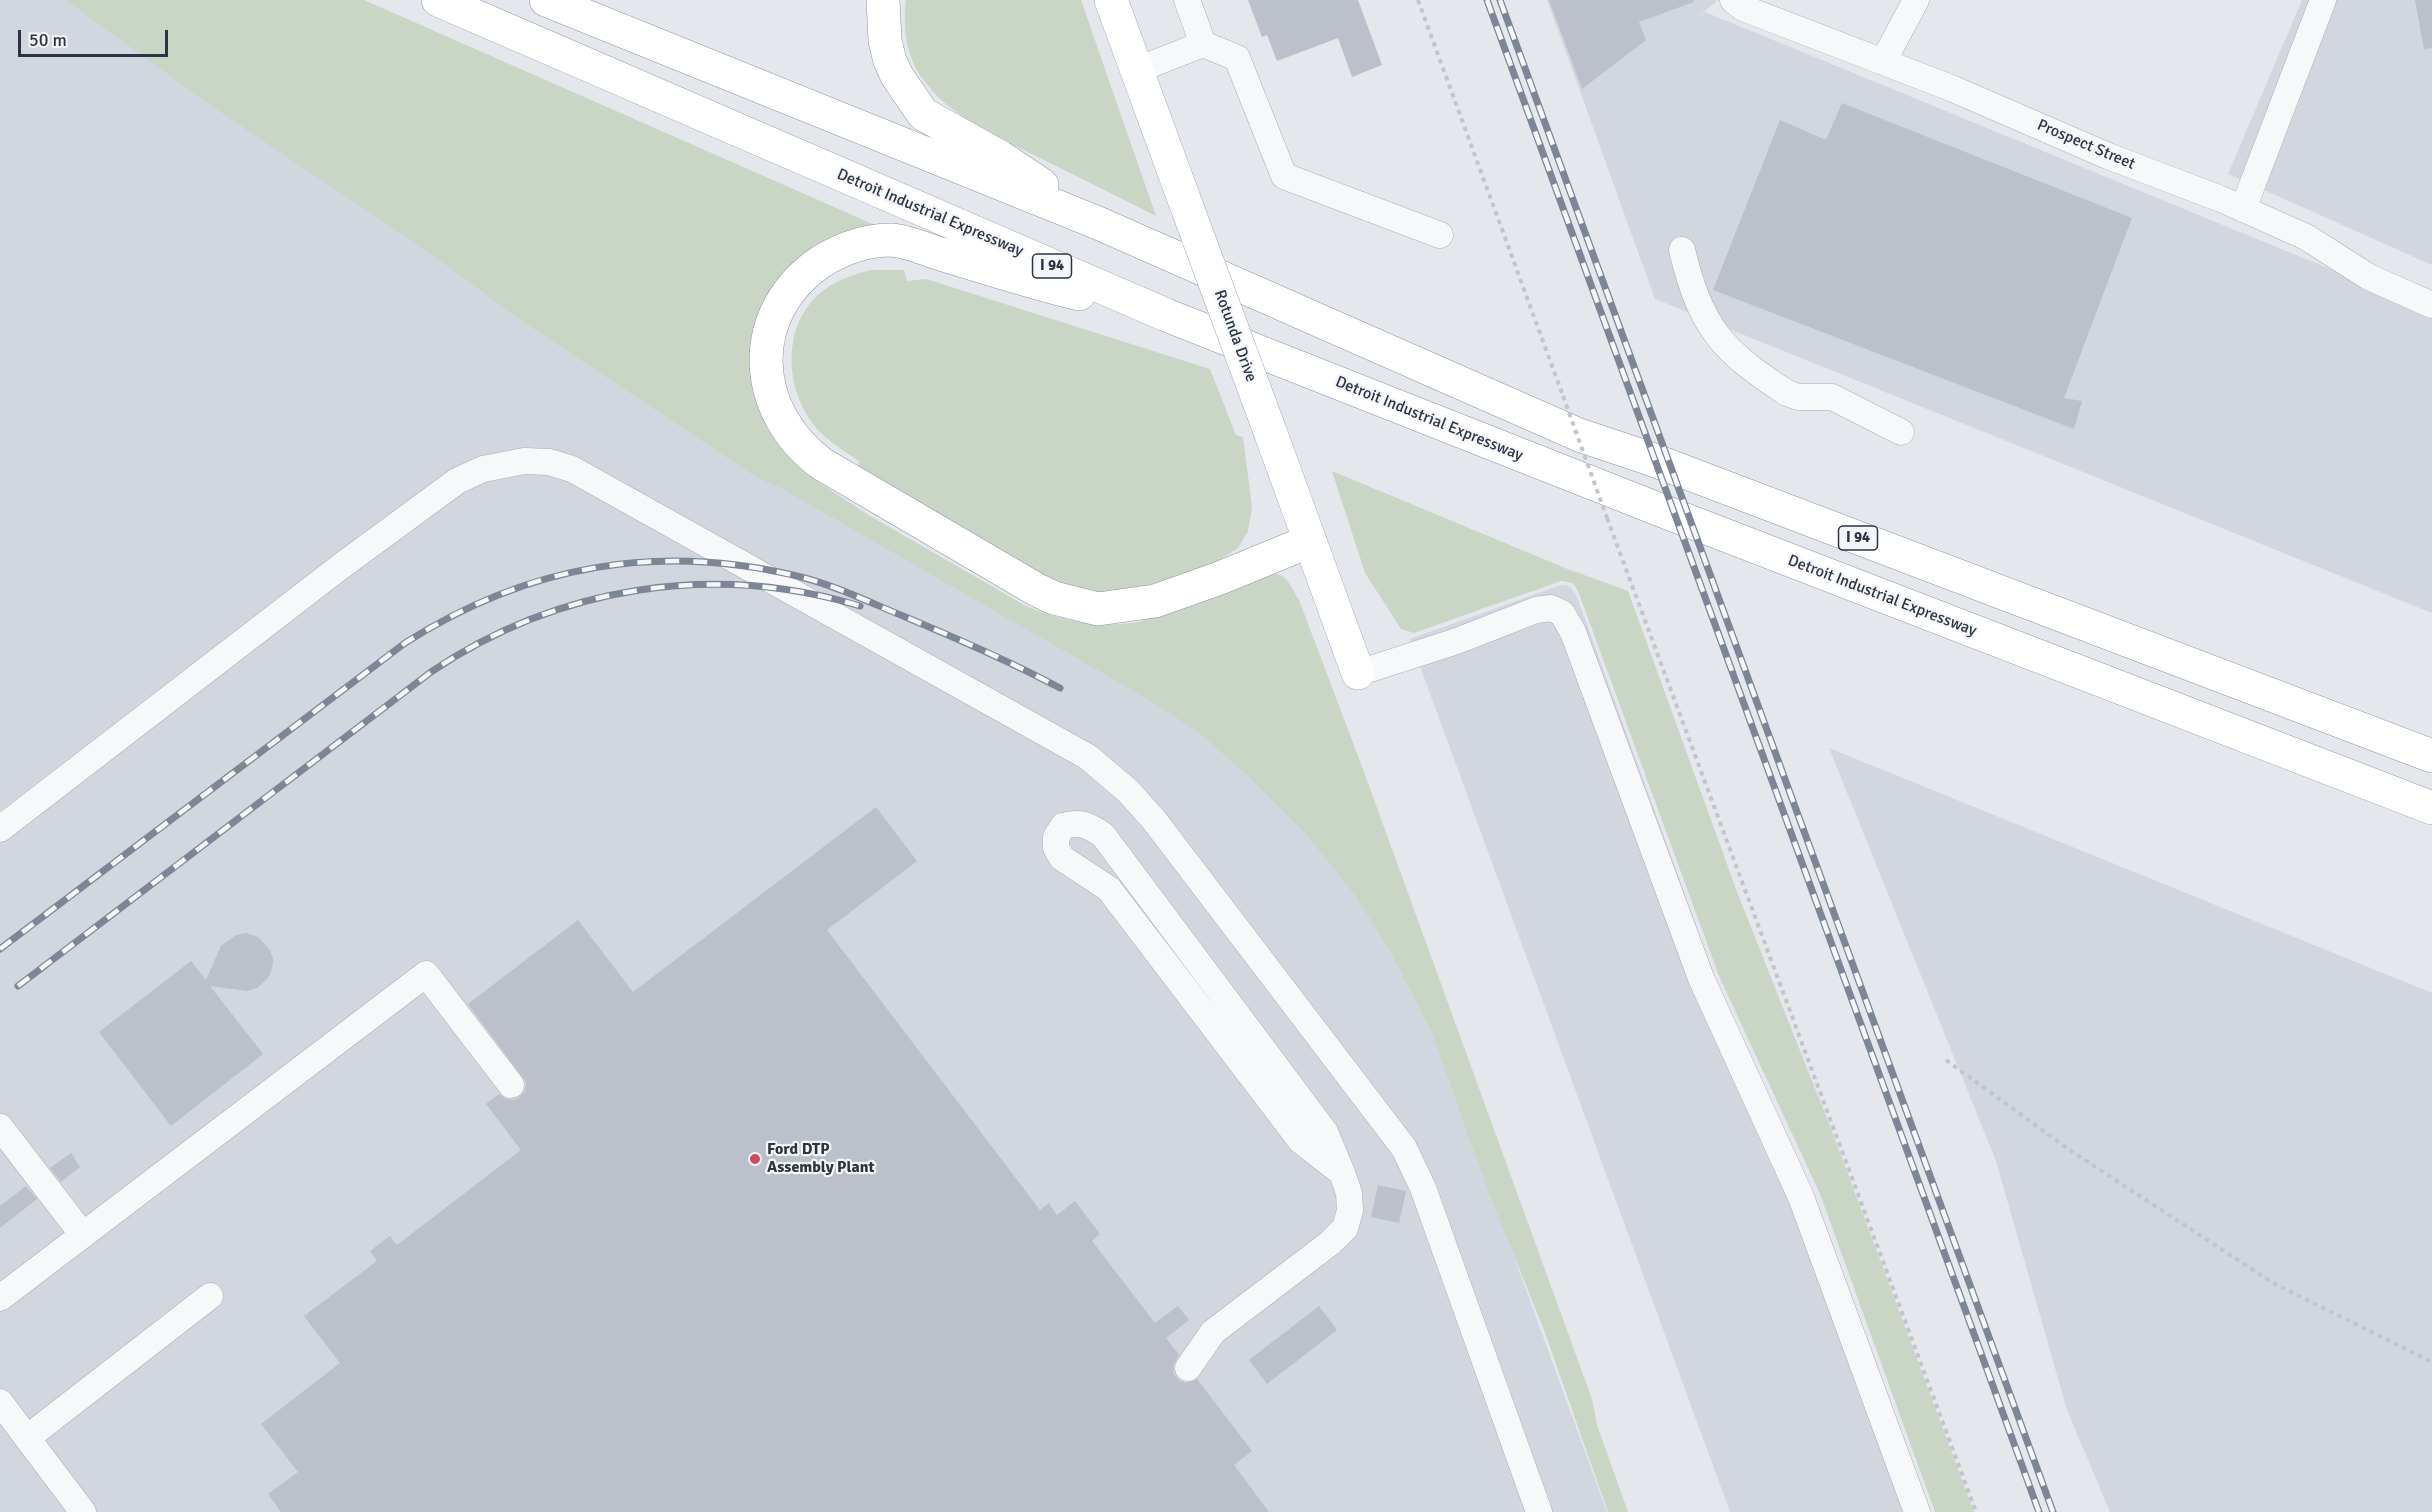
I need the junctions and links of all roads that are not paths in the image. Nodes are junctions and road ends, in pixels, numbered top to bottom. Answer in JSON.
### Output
{"nodes":[{"id":1,"x":438,"y":0,"type":"edge"},
{"id":2,"x":546,"y":0,"type":"edge"},
{"id":3,"x":883,"y":0,"type":"edge"},
{"id":4,"x":1111,"y":0,"type":"edge"},
{"id":5,"x":1187,"y":0,"type":"edge"},
{"id":6,"x":1733,"y":0,"type":"edge"},
{"id":7,"x":1916,"y":0,"type":"edge"},
{"id":8,"x":2323,"y":0,"type":"edge"},
{"id":9,"x":1203,"y":44,"type":"junction"},
{"id":10,"x":1884,"y":62,"type":"junction"},
{"id":11,"x":1137,"y":69,"type":"junction"},
{"id":12,"x":2243,"y":209,"type":"junction"},
{"id":13,"x":1098,"y":224,"type":"junction"},
{"id":14,"x":1440,"y":235,"type":"dead end"},
{"id":15,"x":1682,"y":250,"type":"dead end"},
{"id":16,"x":2432,"y":304,"type":"edge"},
{"id":17,"x":1166,"y":315,"type":"junction"},
{"id":18,"x":1901,"y":432,"type":"dead end"},
{"id":19,"x":1310,"y":541,"type":"junction"},
{"id":20,"x":1358,"y":673,"type":"joint"},
{"id":21,"x":2432,"y":756,"type":"edge"},
{"id":22,"x":2432,"y":808,"type":"edge"},
{"id":23,"x":0,"y":829,"type":"edge"},
{"id":24,"x":511,"y":1085,"type":"dead end"},
{"id":25,"x":0,"y":1126,"type":"edge"},
{"id":26,"x":1341,"y":1173,"type":"junction"},
{"id":27,"x":83,"y":1235,"type":"junction"},
{"id":28,"x":210,"y":1296,"type":"dead end"},
{"id":29,"x":0,"y":1298,"type":"edge"},
{"id":30,"x":1188,"y":1368,"type":"dead end"},
{"id":31,"x":0,"y":1402,"type":"edge"},
{"id":32,"x":27,"y":1438,"type":"junction"},
{"id":33,"x":83,"y":1512,"type":"edge"},
{"id":34,"x":1539,"y":1512,"type":"edge"},
{"id":35,"x":1917,"y":1512,"type":"edge"}],
"edges":[{"from":1,"to":17,"type":"main road","name":"Detroit Industrial Expressway","number":"I 94"},
{"from":2,"to":13,"type":"main road","number":"I 94"},
{"from":3,"to":13,"type":"main road"},
{"from":4,"to":11,"type":"main road","name":"Rotunda Drive"},
{"from":5,"to":9,"type":"street"},
{"from":6,"to":10,"type":"street","name":"Prospect Street"},
{"from":7,"to":10,"type":"street"},
{"from":8,"to":12,"type":"street"},
{"from":9,"to":11,"type":"street"},
{"from":9,"to":14,"type":"street"},
{"from":10,"to":12,"type":"street","name":"Prospect Street"},
{"from":11,"to":19,"type":"main road","name":"Rotunda Drive","bridge":true},
{"from":12,"to":16,"type":"street","name":"Prospect Street"},
{"from":13,"to":21,"type":"main road","number":"I 94"},
{"from":15,"to":18,"type":"street"},
{"from":17,"to":19,"type":"main road"},
{"from":17,"to":22,"type":"main road","name":"Detroit Industrial Expressway","number":"I 94"},
{"from":19,"to":20,"type":"main road","name":"Rotunda Drive"},
{"from":20,"to":35,"type":"street"},
{"from":23,"to":34,"type":"street"},
{"from":24,"to":27,"type":"street"},
{"from":25,"to":27,"type":"street"},
{"from":26,"to":26,"type":"street"},
{"from":26,"to":30,"type":"street"},
{"from":27,"to":29,"type":"street"},
{"from":28,"to":32,"type":"street"},
{"from":31,"to":32,"type":"street"},
{"from":32,"to":33,"type":"street"}]}
